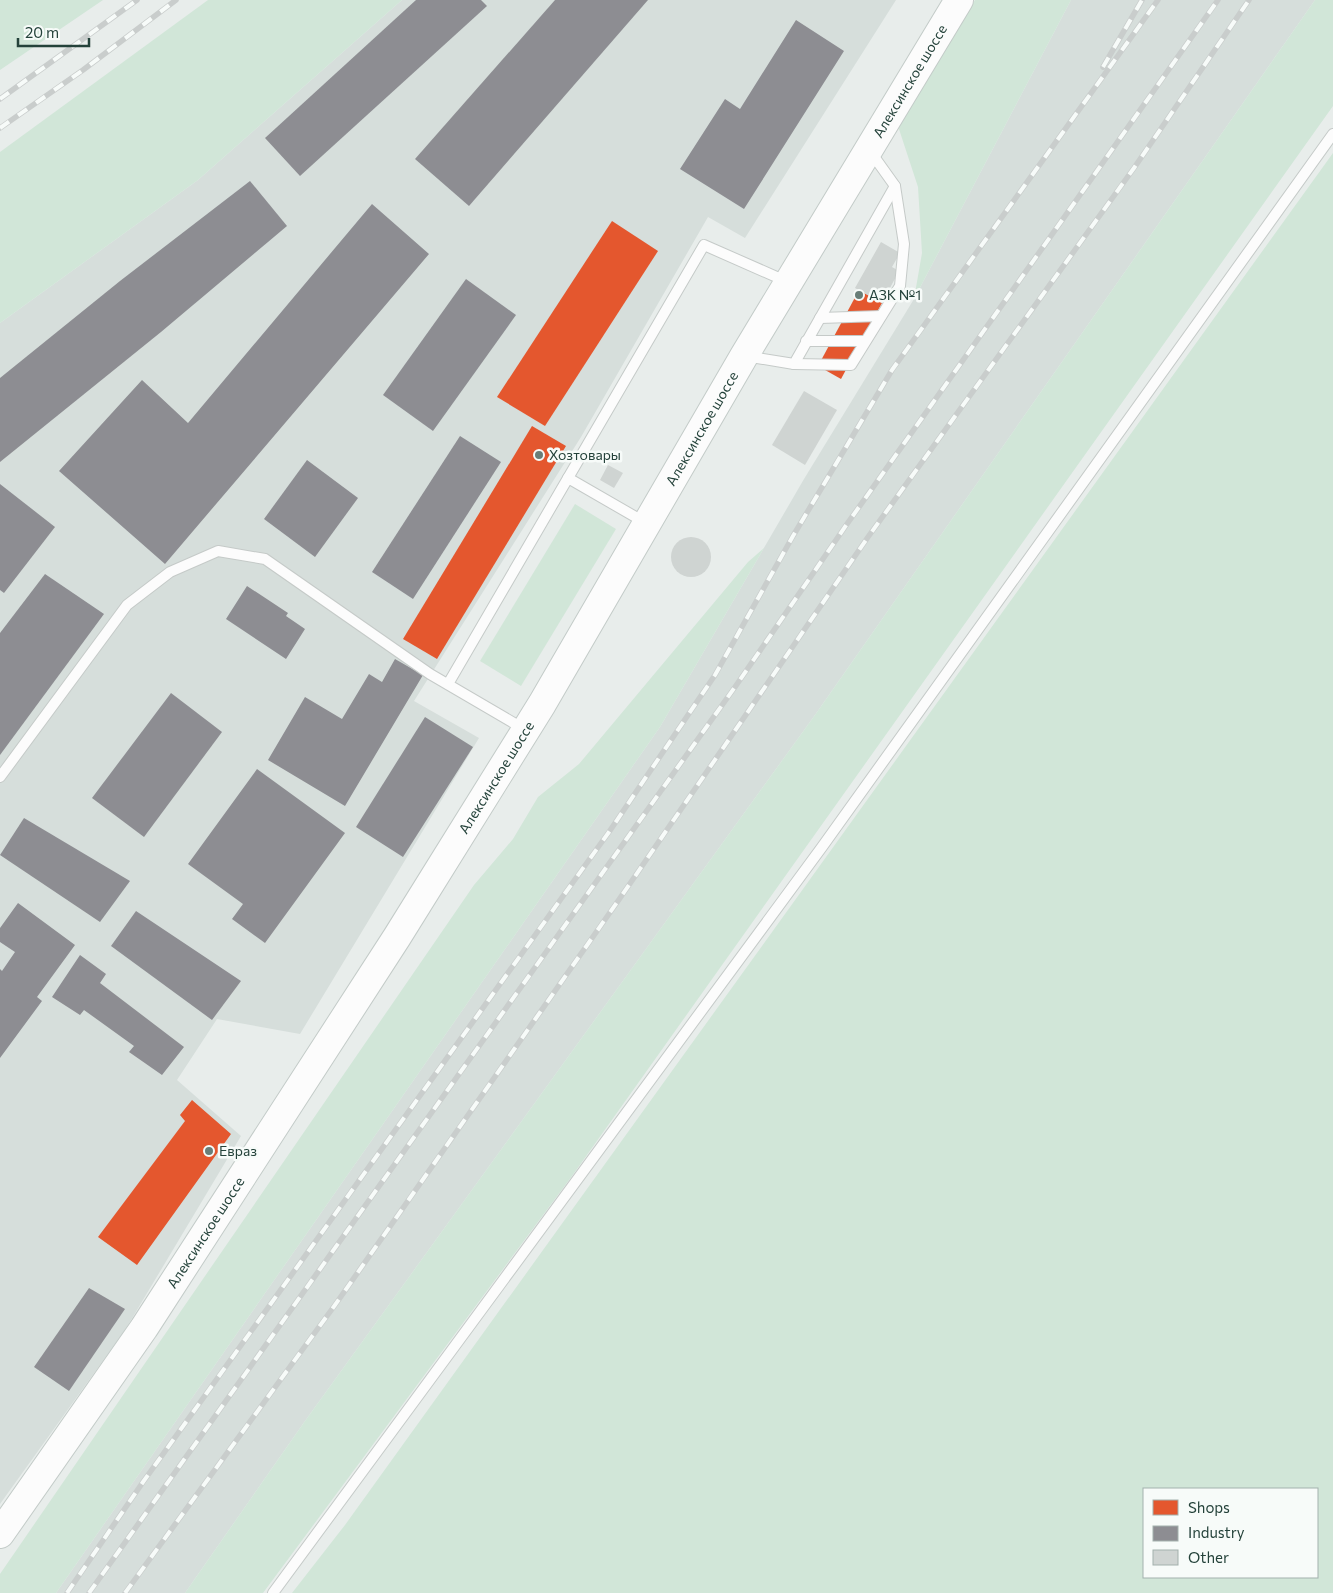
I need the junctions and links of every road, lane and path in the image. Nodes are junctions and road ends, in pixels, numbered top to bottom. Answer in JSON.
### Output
{"nodes":[{"id":1,"x":958,"y":0,"type":"edge"},
{"id":2,"x":1333,"y":134,"type":"edge"},
{"id":3,"x":868,"y":148,"type":"junction"},
{"id":4,"x":895,"y":186,"type":"junction"},
{"id":5,"x":789,"y":283,"type":"junction"},
{"id":6,"x":881,"y":316,"type":"junction"},
{"id":7,"x":820,"y":318,"type":"junction"},
{"id":8,"x":806,"y":341,"type":"junction"},
{"id":9,"x":865,"y":341,"type":"junction"},
{"id":10,"x":744,"y":356,"type":"junction"},
{"id":11,"x":794,"y":364,"type":"junction"},
{"id":12,"x":568,"y":478,"type":"junction"},
{"id":13,"x":647,"y":523,"type":"junction"},
{"id":14,"x":448,"y":684,"type":"junction"},
{"id":15,"x":525,"y":730,"type":"junction"},
{"id":16,"x":0,"y":777,"type":"edge"},
{"id":17,"x":0,"y":1534,"type":"edge"},
{"id":18,"x":273,"y":1593,"type":"edge"}],
"edges":[{"from":1,"to":3,"type":"main road","name":"Алексинское шоссе"},
{"from":2,"to":18,"type":"lane"},
{"from":3,"to":4,"type":"lane"},
{"from":3,"to":5,"type":"main road","name":"Алексинское шоссе"},
{"from":4,"to":6,"type":"lane"},
{"from":4,"to":7,"type":"lane"},
{"from":5,"to":10,"type":"main road","name":"Алексинское шоссе"},
{"from":5,"to":12,"type":"lane"},
{"from":6,"to":7,"type":"lane"},
{"from":6,"to":9,"type":"lane"},
{"from":7,"to":8,"type":"lane"},
{"from":8,"to":9,"type":"lane"},
{"from":8,"to":11,"type":"lane"},
{"from":9,"to":11,"type":"lane"},
{"from":10,"to":11,"type":"lane"},
{"from":10,"to":13,"type":"main road","name":"Алексинское шоссе"},
{"from":12,"to":13,"type":"lane"},
{"from":12,"to":14,"type":"lane"},
{"from":13,"to":15,"type":"main road","name":"Алексинское шоссе"},
{"from":14,"to":15,"type":"lane"},
{"from":14,"to":16,"type":"lane"},
{"from":15,"to":17,"type":"main road","name":"Алексинское шоссе"}]}
